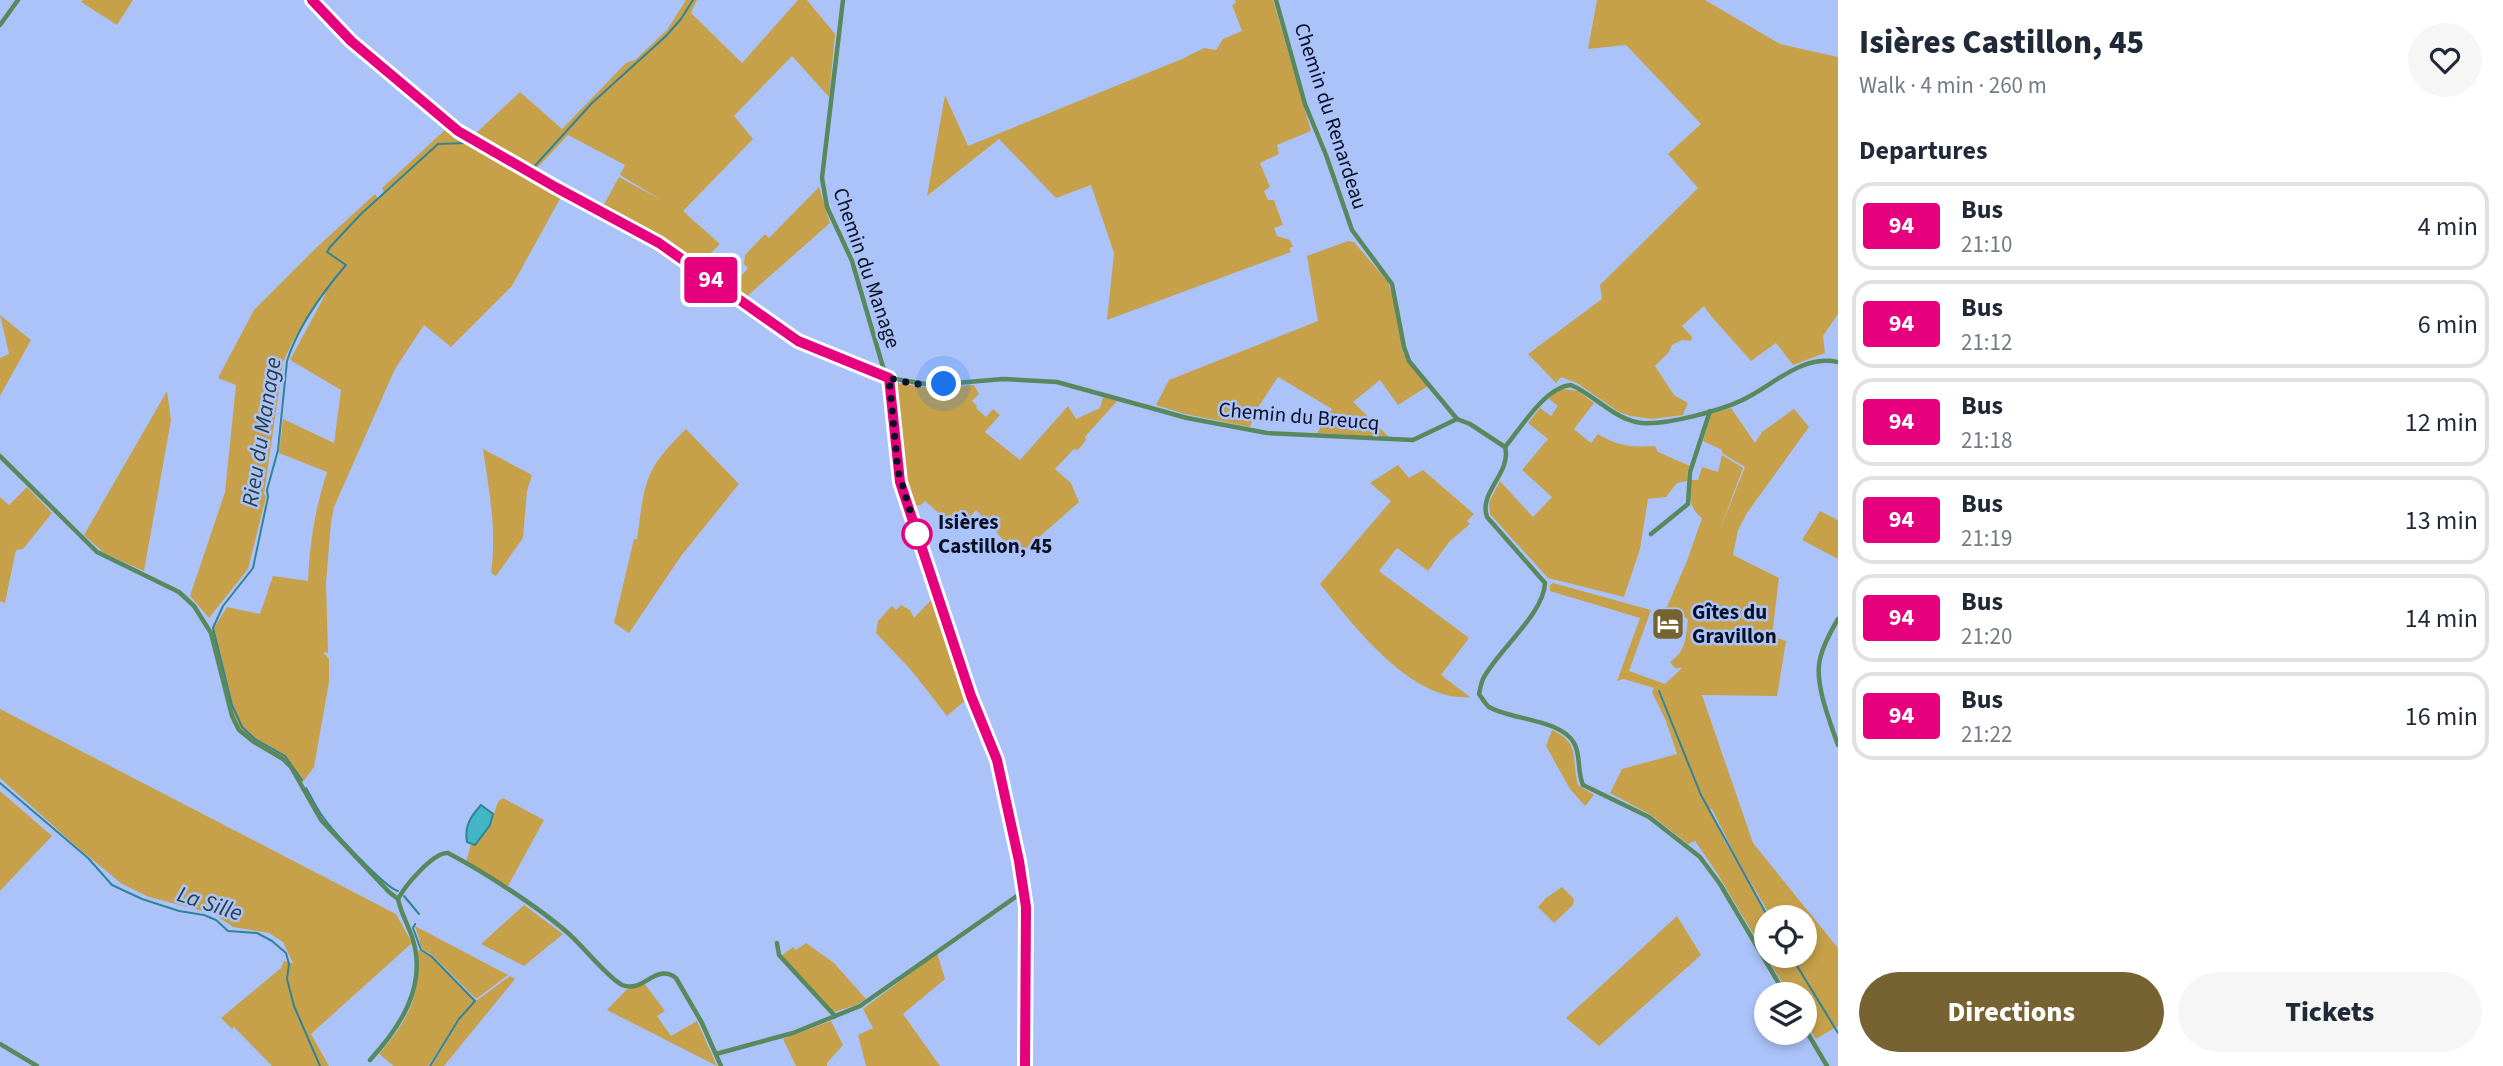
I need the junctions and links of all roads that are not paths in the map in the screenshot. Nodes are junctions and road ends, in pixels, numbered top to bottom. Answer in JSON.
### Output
{"nodes":[{"id":1,"x":18,"y":0,"type":"edge"},
{"id":2,"x":312,"y":0,"type":"edge"},
{"id":3,"x":843,"y":0,"type":"edge"},
{"id":4,"x":1276,"y":0,"type":"edge"},
{"id":5,"x":0,"y":24,"type":"edge"},
{"id":6,"x":1838,"y":362,"type":"edge"},
{"id":7,"x":889,"y":378,"type":"junction"},
{"id":8,"x":1710,"y":411,"type":"junction"},
{"id":9,"x":1457,"y":419,"type":"junction"},
{"id":10,"x":1505,"y":447,"type":"junction"},
{"id":11,"x":0,"y":456,"type":"edge"},
{"id":12,"x":1651,"y":534,"type":"dead end"},
{"id":13,"x":1838,"y":618,"type":"edge"},
{"id":14,"x":1838,"y":745,"type":"edge"},
{"id":15,"x":1024,"y":891,"type":"junction"},
{"id":16,"x":398,"y":899,"type":"junction"},
{"id":17,"x":776,"y":943,"type":"dead end"},
{"id":18,"x":1778,"y":982,"type":"edge"},
{"id":19,"x":835,"y":1016,"type":"junction"},
{"id":20,"x":0,"y":1044,"type":"edge"},
{"id":21,"x":1815,"y":1045,"type":"edge"},
{"id":22,"x":716,"y":1054,"type":"junction"},
{"id":23,"x":370,"y":1060,"type":"dead end"},
{"id":24,"x":37,"y":1066,"type":"edge"},
{"id":25,"x":721,"y":1066,"type":"edge"},
{"id":26,"x":1025,"y":1066,"type":"edge"},
{"id":27,"x":1827,"y":1066,"type":"edge"}],
"edges":[{"from":1,"to":5,"type":"street"},
{"from":2,"to":7,"type":"street"},
{"from":3,"to":7,"type":"street","name":"Chemin du Manage"},
{"from":4,"to":9,"type":"street","name":"Chemin du Renardeau"},
{"from":6,"to":8,"type":"street"},
{"from":7,"to":9,"type":"street","name":"Chemin du Breucq"},
{"from":7,"to":15,"type":"street"},
{"from":8,"to":10,"type":"street"},
{"from":8,"to":12,"type":"street"},
{"from":9,"to":10,"type":"street"},
{"from":10,"to":18,"type":"street"},
{"from":11,"to":16,"type":"street"},
{"from":13,"to":14,"type":"street"},
{"from":15,"to":19,"type":"street"},
{"from":15,"to":26,"type":"street"},
{"from":16,"to":22,"type":"street"},
{"from":16,"to":23,"type":"street"},
{"from":17,"to":19,"type":"street"},
{"from":19,"to":22,"type":"street"},
{"from":20,"to":24,"type":"street"},
{"from":21,"to":27,"type":"street"},
{"from":22,"to":25,"type":"street"}]}
